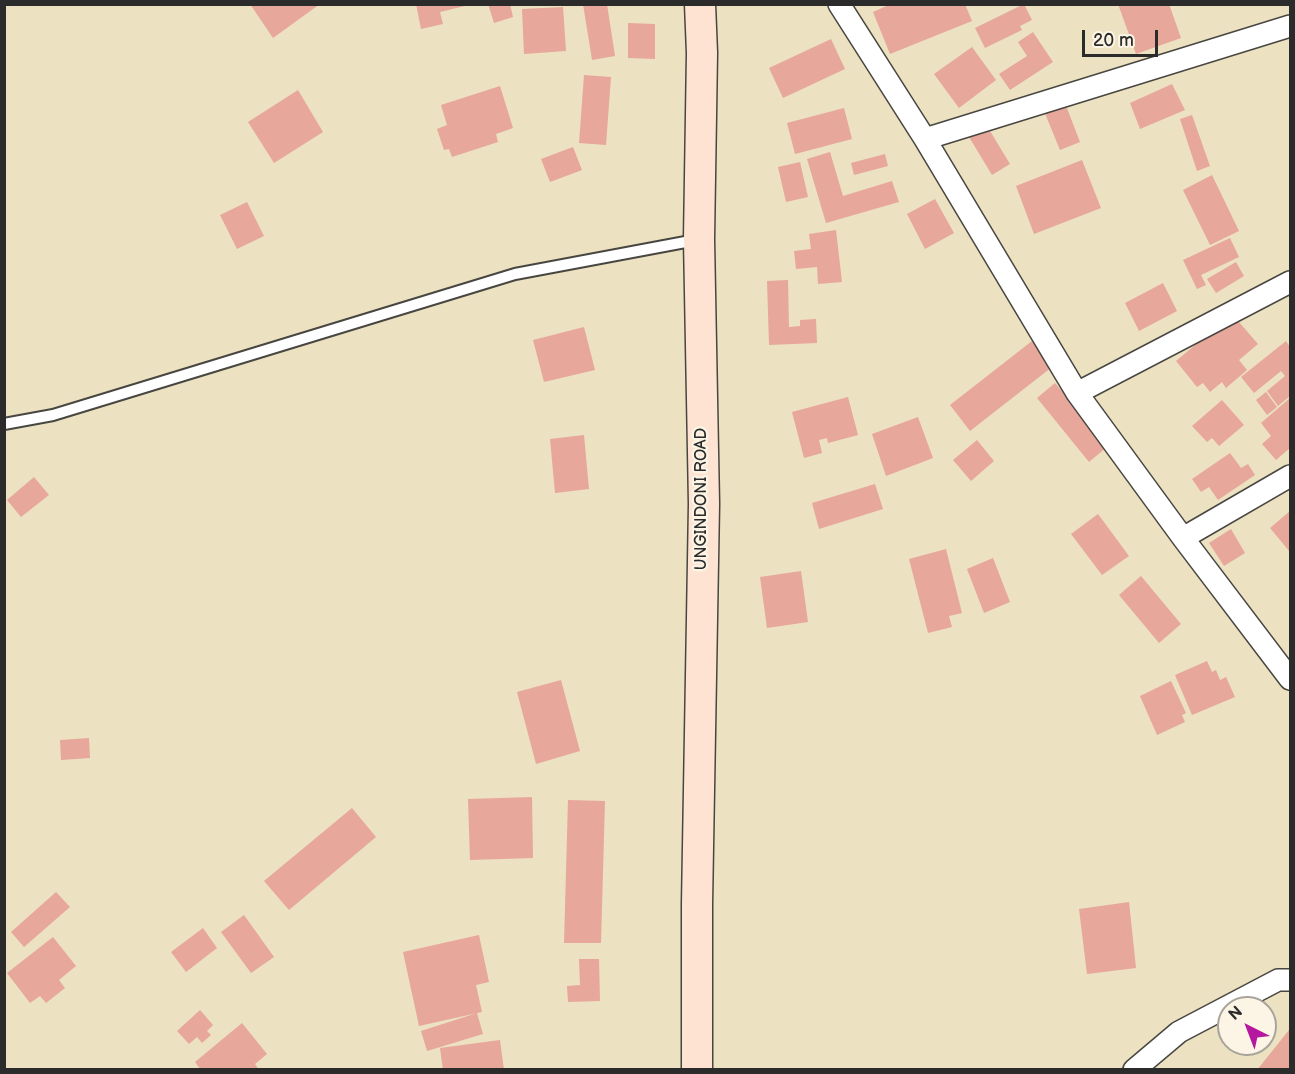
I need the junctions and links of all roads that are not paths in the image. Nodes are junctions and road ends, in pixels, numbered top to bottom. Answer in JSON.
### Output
{"nodes":[{"id":1,"x":700,"y":4,"type":"edge"},
{"id":2,"x":839,"y":4,"type":"edge"},
{"id":3,"x":1290,"y":26,"type":"edge"},
{"id":4,"x":925,"y":139,"type":"junction"},
{"id":5,"x":699,"y":239,"type":"junction"},
{"id":6,"x":1290,"y":283,"type":"edge"},
{"id":7,"x":1077,"y":393,"type":"junction"},
{"id":8,"x":4,"y":424,"type":"edge"},
{"id":9,"x":1290,"y":476,"type":"edge"},
{"id":10,"x":1183,"y":538,"type":"junction"},
{"id":11,"x":1290,"y":679,"type":"edge"},
{"id":12,"x":1290,"y":980,"type":"edge"},
{"id":13,"x":697,"y":1070,"type":"edge"},
{"id":14,"x":1134,"y":1070,"type":"edge"}],
"edges":[{"from":1,"to":5,"type":"main road","name":"UNGINDONI ROAD"},
{"from":2,"to":4,"type":"street"},
{"from":3,"to":4,"type":"street"},
{"from":4,"to":7,"type":"street"},
{"from":5,"to":8,"type":"lane"},
{"from":5,"to":13,"type":"main road","name":"UNGINDONI ROAD"},
{"from":6,"to":7,"type":"street"},
{"from":7,"to":10,"type":"street"},
{"from":9,"to":10,"type":"street"},
{"from":10,"to":11,"type":"street"},
{"from":12,"to":14,"type":"street"}]}
